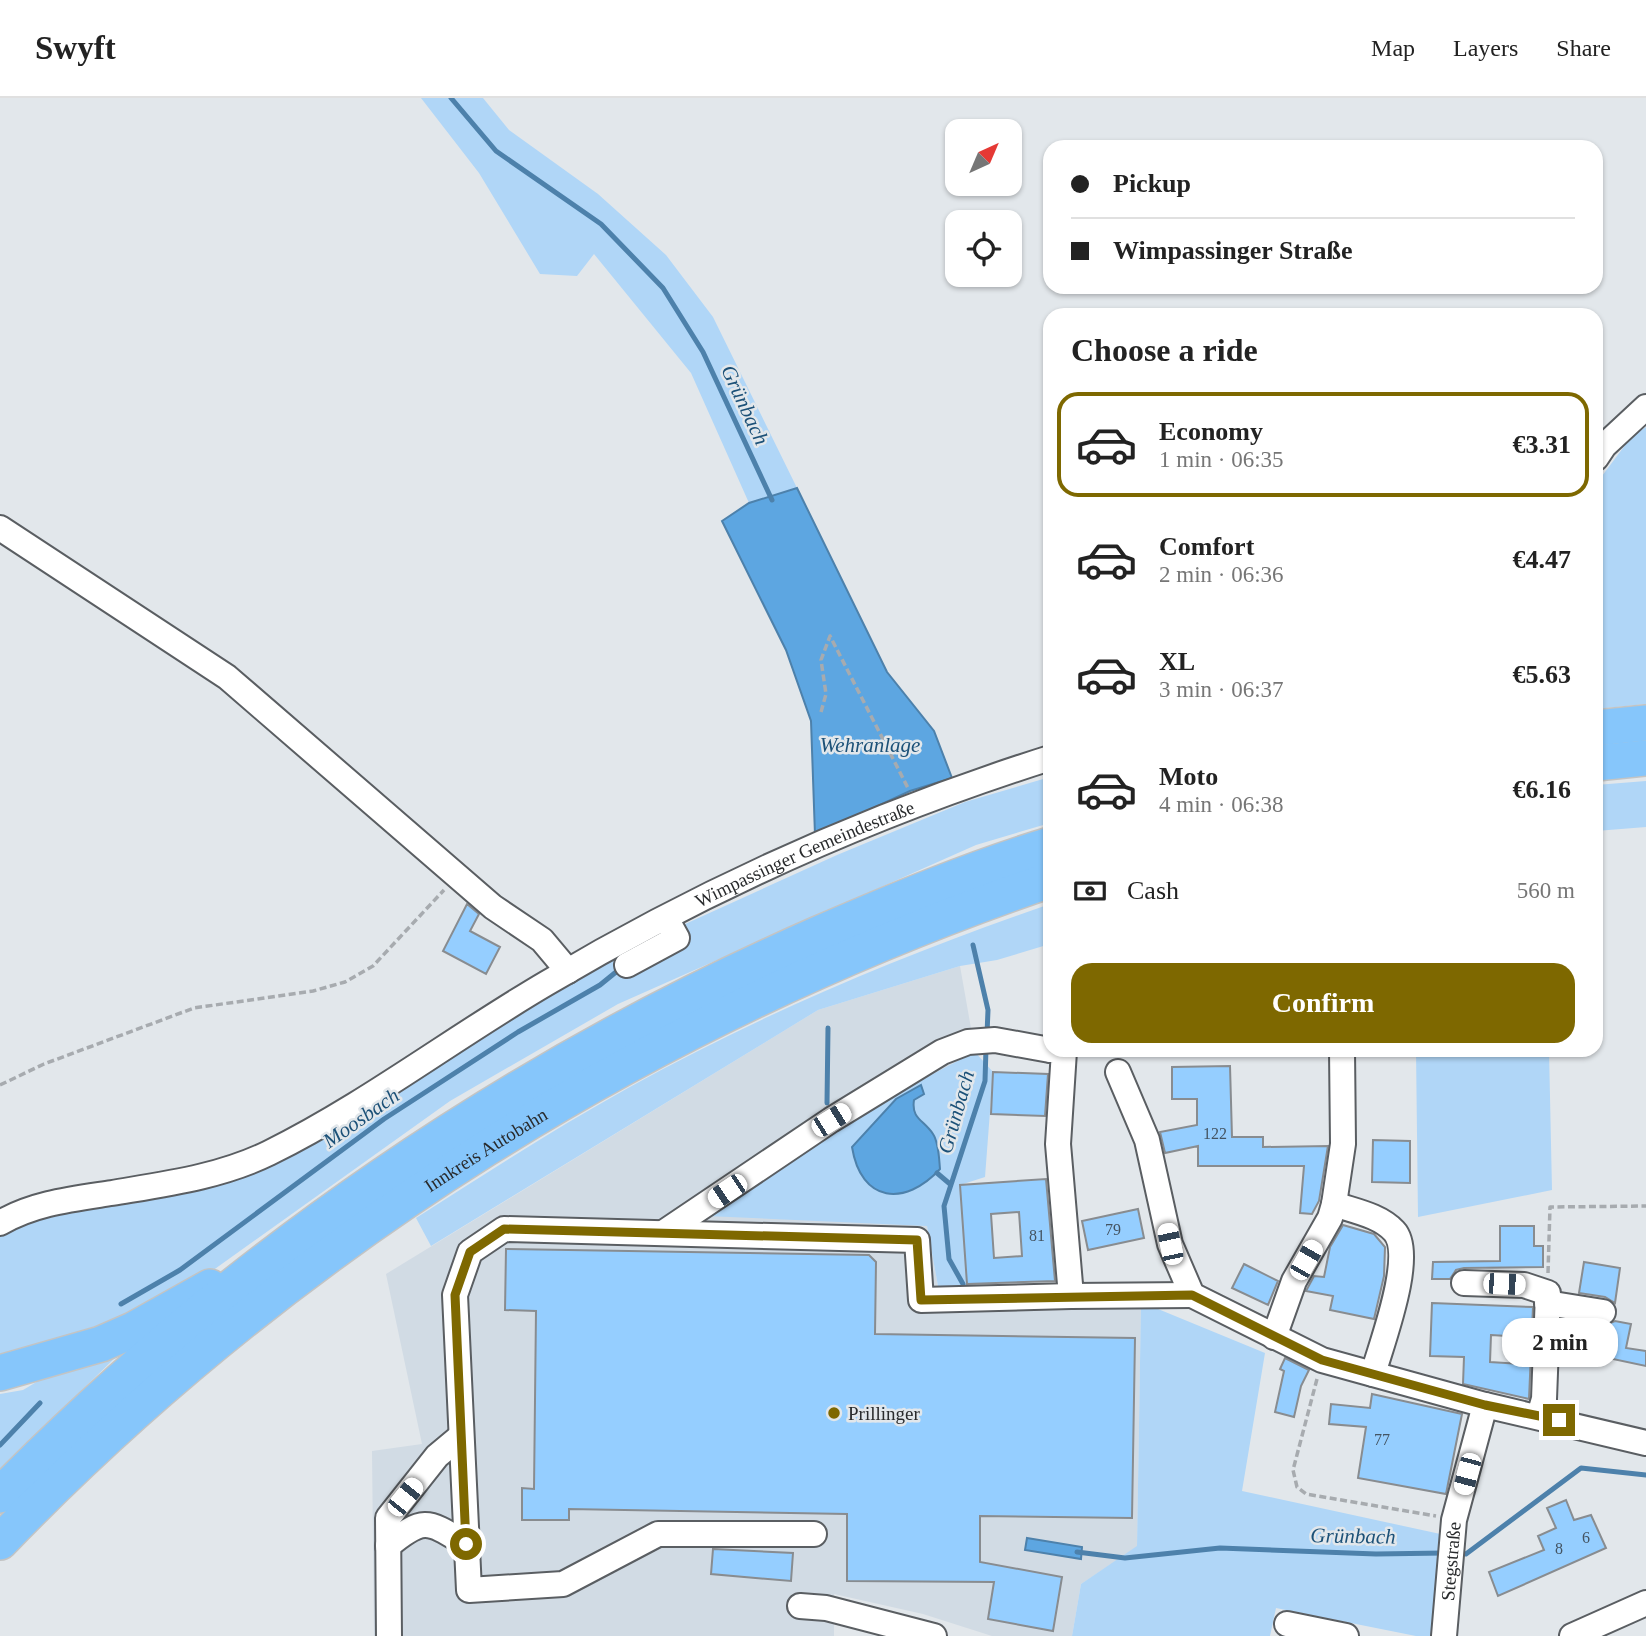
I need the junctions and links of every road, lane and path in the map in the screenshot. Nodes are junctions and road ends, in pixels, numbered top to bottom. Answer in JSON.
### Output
{"nodes":[{"id":1,"x":1646,"y":407,"type":"edge"},
{"id":2,"x":1603,"y":448,"type":"edge"},
{"id":3,"x":0,"y":528,"type":"edge"},
{"id":4,"x":821,"y":712,"type":"dead end"},
{"id":5,"x":1646,"y":723,"type":"edge"},
{"id":6,"x":1603,"y":726,"type":"edge"},
{"id":7,"x":1646,"y":758,"type":"edge"},
{"id":8,"x":1043,"y":761,"type":"edge"},
{"id":9,"x":1603,"y":762,"type":"edge"},
{"id":10,"x":916,"y":806,"type":"junction"},
{"id":11,"x":1043,"y":848,"type":"edge"},
{"id":12,"x":457,"y":876,"type":"junction"},
{"id":13,"x":1043,"y":883,"type":"edge"},
{"id":14,"x":666,"y":918,"type":"junction"},
{"id":15,"x":627,"y":965,"type":"dead end"},
{"id":16,"x":568,"y":971,"type":"junction"},
{"id":17,"x":1043,"y":1049,"type":"edge"},
{"id":18,"x":1064,"y":1057,"type":"edge"},
{"id":19,"x":1342,"y":1057,"type":"edge"},
{"id":20,"x":1118,"y":1072,"type":"dead end"},
{"id":21,"x":0,"y":1085,"type":"edge"},
{"id":22,"x":1334,"y":1204,"type":"junction"},
{"id":23,"x":1646,"y":1206,"type":"edge"},
{"id":24,"x":0,"y":1223,"type":"edge"},
{"id":25,"x":666,"y":1231,"type":"junction"},
{"id":26,"x":272,"y":1256,"type":"junction"},
{"id":27,"x":1464,"y":1283,"type":"dead end"},
{"id":28,"x":1192,"y":1295,"type":"junction"},
{"id":29,"x":1071,"y":1296,"type":"junction"},
{"id":30,"x":1548,"y":1298,"type":"junction"},
{"id":31,"x":1603,"y":1312,"type":"dead end"},
{"id":32,"x":1274,"y":1338,"type":"junction"},
{"id":33,"x":1322,"y":1360,"type":"junction"},
{"id":34,"x":0,"y":1373,"type":"edge"},
{"id":35,"x":1373,"y":1374,"type":"junction"},
{"id":36,"x":1485,"y":1405,"type":"junction"},
{"id":37,"x":1539,"y":1416,"type":"junction"},
{"id":38,"x":461,"y":1436,"type":"junction"},
{"id":39,"x":1646,"y":1443,"type":"edge"},
{"id":40,"x":0,"y":1495,"type":"edge"},
{"id":41,"x":1453,"y":1529,"type":"junction"},
{"id":42,"x":814,"y":1534,"type":"dead end"},
{"id":43,"x":0,"y":1542,"type":"edge"},
{"id":44,"x":466,"y":1544,"type":"junction"},
{"id":45,"x":388,"y":1546,"type":"junction"},
{"id":46,"x":1646,"y":1603,"type":"edge"},
{"id":47,"x":800,"y":1606,"type":"dead end"},
{"id":48,"x":1287,"y":1624,"type":"dead end"},
{"id":49,"x":389,"y":1636,"type":"edge"},
{"id":50,"x":934,"y":1636,"type":"edge"},
{"id":51,"x":1346,"y":1636,"type":"edge"},
{"id":52,"x":1444,"y":1636,"type":"edge"},
{"id":53,"x":1572,"y":1636,"type":"edge"}],
"edges":[{"from":1,"to":2,"type":"street"},
{"from":3,"to":12,"type":"street"},
{"from":4,"to":10,"type":"path"},
{"from":5,"to":6,"type":"highway"},
{"from":7,"to":9,"type":"highway"},
{"from":8,"to":10,"type":"street","name":"Wimpassinger Gemeindestraße"},
{"from":10,"to":14,"type":"street","name":"Wimpassinger Gemeindestraße"},
{"from":11,"to":26,"type":"highway","name":"Innkreis Autobahn"},
{"from":12,"to":16,"type":"street"},
{"from":12,"to":21,"type":"path"},
{"from":13,"to":43,"type":"highway","name":"Innkreis Autobahn"},
{"from":14,"to":15,"type":"street"},
{"from":14,"to":16,"type":"street","name":"Wimpassinger Gemeindestraße"},
{"from":16,"to":24,"type":"street","name":"Wimpassinger Gemeindestraße"},
{"from":17,"to":25,"type":"street"},
{"from":18,"to":29,"type":"street"},
{"from":19,"to":22,"type":"street"},
{"from":20,"to":28,"type":"street"},
{"from":22,"to":32,"type":"street"},
{"from":22,"to":35,"type":"street"},
{"from":23,"to":30,"type":"path"},
{"from":25,"to":29,"type":"street"},
{"from":25,"to":38,"type":"street"},
{"from":26,"to":34,"type":"highway"},
{"from":26,"to":40,"type":"highway","name":"Innkreis Autobahn"},
{"from":27,"to":30,"type":"street"},
{"from":28,"to":29,"type":"street"},
{"from":28,"to":32,"type":"street"},
{"from":30,"to":31,"type":"street"},
{"from":30,"to":37,"type":"street"},
{"from":32,"to":33,"type":"street"},
{"from":33,"to":35,"type":"street"},
{"from":33,"to":41,"type":"path"},
{"from":35,"to":36,"type":"street"},
{"from":36,"to":37,"type":"street"},
{"from":36,"to":41,"type":"street","name":"Stegstraße"},
{"from":37,"to":39,"type":"street"},
{"from":38,"to":44,"type":"street"},
{"from":38,"to":45,"type":"street"},
{"from":41,"to":52,"type":"street","name":"Stegstraße"},
{"from":42,"to":44,"type":"street"},
{"from":44,"to":45,"type":"street"},
{"from":45,"to":49,"type":"street"},
{"from":46,"to":53,"type":"street"},
{"from":47,"to":50,"type":"street"},
{"from":48,"to":51,"type":"street"}]}
